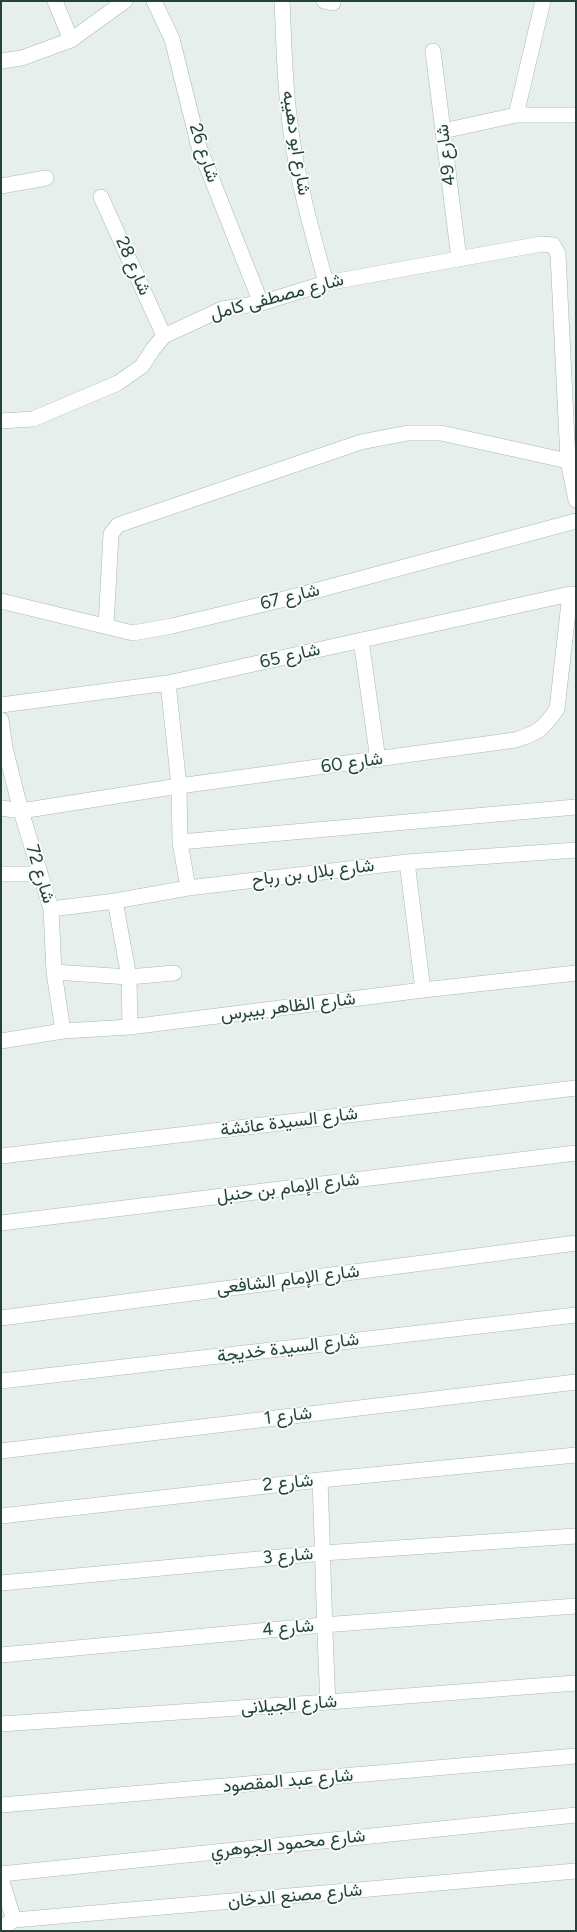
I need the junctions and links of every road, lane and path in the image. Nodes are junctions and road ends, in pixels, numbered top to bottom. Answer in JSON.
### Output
{"nodes":[{"id":1,"x":55,"y":1,"type":"edge"},
{"id":2,"x":125,"y":1,"type":"edge"},
{"id":3,"x":154,"y":1,"type":"edge"},
{"id":4,"x":282,"y":1,"type":"edge"},
{"id":5,"x":543,"y":1,"type":"edge"},
{"id":6,"x":71,"y":40,"type":"junction"},
{"id":7,"x":433,"y":51,"type":"dead end"},
{"id":8,"x":1,"y":61,"type":"edge"},
{"id":9,"x":516,"y":114,"type":"junction"},
{"id":10,"x":576,"y":115,"type":"edge"},
{"id":11,"x":443,"y":131,"type":"junction"},
{"id":12,"x":46,"y":178,"type":"dead end"},
{"id":13,"x":1,"y":186,"type":"edge"},
{"id":14,"x":101,"y":197,"type":"dead end"},
{"id":15,"x":459,"y":259,"type":"junction"},
{"id":16,"x":326,"y":283,"type":"junction"},
{"id":17,"x":261,"y":303,"type":"junction"},
{"id":18,"x":164,"y":336,"type":"junction"},
{"id":19,"x":1,"y":421,"type":"edge"},
{"id":20,"x":571,"y":432,"type":"edge"},
{"id":21,"x":568,"y":461,"type":"junction"},
{"id":22,"x":576,"y":500,"type":"edge"},
{"id":23,"x":576,"y":521,"type":"edge"},
{"id":24,"x":573,"y":595,"type":"edge"},
{"id":25,"x":1,"y":601,"type":"edge"},
{"id":26,"x":106,"y":626,"type":"junction"},
{"id":27,"x":361,"y":640,"type":"junction"},
{"id":28,"x":168,"y":683,"type":"junction"},
{"id":29,"x":1,"y":705,"type":"edge"},
{"id":30,"x":1,"y":720,"type":"edge"},
{"id":31,"x":378,"y":760,"type":"junction"},
{"id":32,"x":179,"y":786,"type":"junction"},
{"id":33,"x":576,"y":807,"type":"edge"},
{"id":34,"x":1,"y":808,"type":"edge"},
{"id":35,"x":20,"y":811,"type":"junction"},
{"id":36,"x":180,"y":842,"type":"junction"},
{"id":37,"x":576,"y":850,"type":"edge"},
{"id":38,"x":406,"y":862,"type":"junction"},
{"id":39,"x":1,"y":874,"type":"edge"},
{"id":40,"x":40,"y":874,"type":"junction"},
{"id":41,"x":188,"y":888,"type":"junction"},
{"id":42,"x":115,"y":901,"type":"junction"},
{"id":43,"x":51,"y":909,"type":"junction"},
{"id":44,"x":54,"y":972,"type":"junction"},
{"id":45,"x":576,"y":973,"type":"edge"},
{"id":46,"x":174,"y":974,"type":"dead end"},
{"id":47,"x":129,"y":977,"type":"junction"},
{"id":48,"x":423,"y":990,"type":"junction"},
{"id":49,"x":130,"y":1027,"type":"junction"},
{"id":50,"x":63,"y":1031,"type":"junction"},
{"id":51,"x":1,"y":1041,"type":"edge"},
{"id":52,"x":576,"y":1088,"type":"edge"},
{"id":53,"x":576,"y":1153,"type":"edge"},
{"id":54,"x":1,"y":1156,"type":"edge"},
{"id":55,"x":1,"y":1223,"type":"edge"},
{"id":56,"x":576,"y":1243,"type":"edge"},
{"id":57,"x":576,"y":1315,"type":"edge"},
{"id":58,"x":1,"y":1318,"type":"edge"},
{"id":59,"x":1,"y":1381,"type":"edge"},
{"id":60,"x":576,"y":1382,"type":"edge"},
{"id":61,"x":1,"y":1451,"type":"edge"},
{"id":62,"x":576,"y":1455,"type":"edge"},
{"id":63,"x":320,"y":1480,"type":"junction"},
{"id":64,"x":1,"y":1516,"type":"edge"},
{"id":65,"x":576,"y":1536,"type":"edge"},
{"id":66,"x":323,"y":1553,"type":"junction"},
{"id":67,"x":1,"y":1584,"type":"edge"},
{"id":68,"x":576,"y":1606,"type":"edge"},
{"id":69,"x":323,"y":1625,"type":"junction"},
{"id":70,"x":1,"y":1654,"type":"edge"},
{"id":71,"x":576,"y":1683,"type":"edge"},
{"id":72,"x":328,"y":1702,"type":"junction"},
{"id":73,"x":1,"y":1724,"type":"edge"},
{"id":74,"x":576,"y":1756,"type":"edge"},
{"id":75,"x":1,"y":1805,"type":"edge"},
{"id":76,"x":576,"y":1815,"type":"edge"},
{"id":77,"x":576,"y":1871,"type":"edge"},
{"id":78,"x":1,"y":1874,"type":"edge"},
{"id":79,"x":1,"y":1879,"type":"edge"},
{"id":80,"x":7,"y":1924,"type":"edge"}],
"edges":[{"from":1,"to":6,"type":"street"},
{"from":2,"to":6,"type":"street"},
{"from":3,"to":17,"type":"street","name":"شارع 26"},
{"from":4,"to":16,"type":"street","name":"شارع ابو دهيبه"},
{"from":5,"to":9,"type":"street"},
{"from":6,"to":8,"type":"street"},
{"from":7,"to":11,"type":"street","name":"شارع 49"},
{"from":9,"to":10,"type":"street"},
{"from":9,"to":11,"type":"street"},
{"from":11,"to":15,"type":"street","name":"شارع 49"},
{"from":12,"to":13,"type":"street"},
{"from":14,"to":18,"type":"street","name":"شارع 28"},
{"from":15,"to":16,"type":"street","name":"شارع مصطفى كامل"},
{"from":15,"to":20,"type":"street","name":"شارع مصطفى كامل"},
{"from":16,"to":17,"type":"street","name":"شارع مصطفى كامل"},
{"from":17,"to":18,"type":"street","name":"شارع مصطفى كامل"},
{"from":18,"to":19,"type":"street","name":"شارع مصطفى كامل"},
{"from":20,"to":21,"type":"street"},
{"from":21,"to":22,"type":"street"},
{"from":21,"to":26,"type":"street"},
{"from":23,"to":26,"type":"street","name":"شارع 67"},
{"from":24,"to":27,"type":"street","name":"شارع 65"},
{"from":24,"to":31,"type":"street","name":"شارع 60"},
{"from":25,"to":26,"type":"street","name":"شارع 67"},
{"from":27,"to":28,"type":"street","name":"شارع 65"},
{"from":27,"to":31,"type":"street"},
{"from":28,"to":29,"type":"street","name":"شارع 65"},
{"from":28,"to":32,"type":"street"},
{"from":30,"to":35,"type":"street","name":"شارع 72"},
{"from":31,"to":32,"type":"street","name":"شارع 60"},
{"from":32,"to":35,"type":"street","name":"شارع 60"},
{"from":32,"to":36,"type":"street"},
{"from":33,"to":36,"type":"street"},
{"from":34,"to":35,"type":"street"},
{"from":35,"to":40,"type":"street","name":"شارع 72"},
{"from":36,"to":41,"type":"street"},
{"from":37,"to":38,"type":"street","name":"شارع بلال بن رباح"},
{"from":38,"to":41,"type":"street","name":"شارع بلال بن رباح"},
{"from":38,"to":48,"type":"street"},
{"from":39,"to":40,"type":"street"},
{"from":40,"to":43,"type":"street","name":"شارع 72"},
{"from":41,"to":42,"type":"street","name":"شارع بلال بن رباح"},
{"from":42,"to":43,"type":"street","name":"شارع بلال بن رباح"},
{"from":42,"to":47,"type":"street"},
{"from":43,"to":44,"type":"street","name":"شارع 72"},
{"from":44,"to":47,"type":"street"},
{"from":44,"to":50,"type":"street","name":"شارع 72"},
{"from":45,"to":48,"type":"street","name":"شارع الظاهر بيبرس"},
{"from":46,"to":47,"type":"street"},
{"from":47,"to":49,"type":"street"},
{"from":48,"to":49,"type":"street","name":"شارع الظاهر بيبرس"},
{"from":49,"to":50,"type":"street","name":"شارع الظاهر بيبرس"},
{"from":50,"to":51,"type":"street","name":"شارع الظاهر بيبرس"},
{"from":52,"to":54,"type":"street","name":"شارع السيدة عائشة"},
{"from":53,"to":55,"type":"street","name":"شارع الإمام بن حنبل"},
{"from":56,"to":58,"type":"street","name":"شارع الإمام الشافعى"},
{"from":57,"to":59,"type":"street","name":"شارع السيدة خديجة"},
{"from":60,"to":61,"type":"street","name":"شارع 1"},
{"from":62,"to":63,"type":"street","name":"شارع 2"},
{"from":63,"to":64,"type":"street","name":"شارع 2"},
{"from":63,"to":66,"type":"street"},
{"from":65,"to":66,"type":"street","name":"شارع 3"},
{"from":66,"to":67,"type":"street","name":"شارع 3"},
{"from":66,"to":69,"type":"street"},
{"from":68,"to":69,"type":"street","name":"شارع 4"},
{"from":69,"to":70,"type":"street","name":"شارع 4"},
{"from":69,"to":72,"type":"street"},
{"from":71,"to":72,"type":"street","name":"شارع الجيلانى"},
{"from":72,"to":73,"type":"street","name":"شارع الجيلانى"},
{"from":74,"to":75,"type":"street","name":"شارع عبد المقصود"},
{"from":76,"to":78,"type":"street","name":"شارع محمود الجوهري"},
{"from":77,"to":80,"type":"street","name":"شارع مصنع الدخان"},
{"from":79,"to":80,"type":"street"}]}
